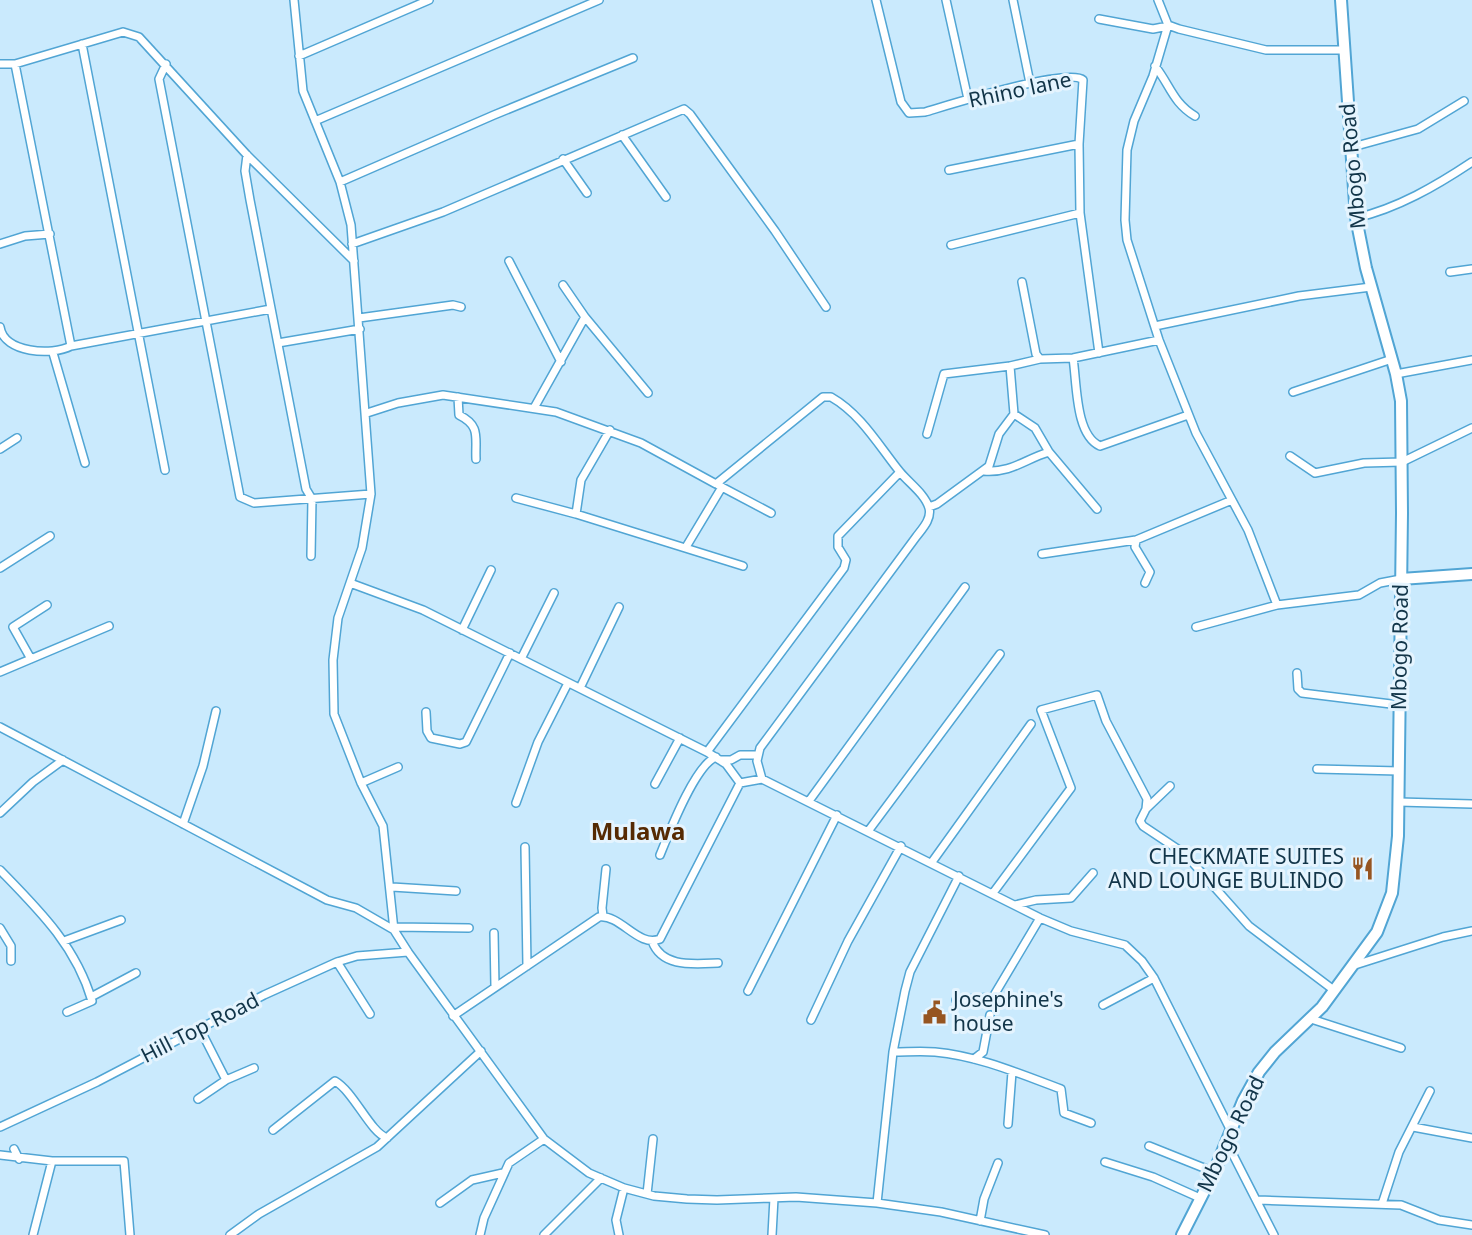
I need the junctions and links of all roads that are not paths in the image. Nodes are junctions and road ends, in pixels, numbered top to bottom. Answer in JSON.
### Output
{"nodes":[{"id":1,"x":294,"y":0,"type":"edge"},
{"id":2,"x":429,"y":0,"type":"edge"},
{"id":3,"x":599,"y":0,"type":"edge"},
{"id":4,"x":876,"y":0,"type":"edge"},
{"id":5,"x":946,"y":0,"type":"edge"},
{"id":6,"x":1013,"y":0,"type":"edge"},
{"id":7,"x":1158,"y":0,"type":"edge"},
{"id":8,"x":1341,"y":0,"type":"edge"},
{"id":9,"x":1099,"y":19,"type":"dead end"},
{"id":10,"x":1168,"y":25,"type":"junction"},
{"id":11,"x":82,"y":44,"type":"junction"},
{"id":12,"x":1344,"y":50,"type":"junction"},
{"id":13,"x":299,"y":56,"type":"junction"},
{"id":14,"x":633,"y":58,"type":"dead end"},
{"id":15,"x":0,"y":64,"type":"edge"},
{"id":16,"x":15,"y":64,"type":"junction"},
{"id":17,"x":165,"y":64,"type":"junction"},
{"id":18,"x":1155,"y":66,"type":"junction"},
{"id":19,"x":1030,"y":83,"type":"junction"},
{"id":20,"x":968,"y":99,"type":"junction"},
{"id":21,"x":1464,"y":101,"type":"dead end"},
{"id":22,"x":1196,"y":116,"type":"dead end"},
{"id":23,"x":315,"y":121,"type":"junction"},
{"id":24,"x":622,"y":135,"type":"junction"},
{"id":25,"x":1079,"y":144,"type":"junction"},
{"id":26,"x":1349,"y":148,"type":"junction"},
{"id":27,"x":247,"y":155,"type":"junction"},
{"id":28,"x":563,"y":159,"type":"junction"},
{"id":29,"x":1472,"y":162,"type":"edge"},
{"id":30,"x":950,"y":170,"type":"dead end"},
{"id":31,"x":340,"y":182,"type":"junction"},
{"id":32,"x":587,"y":193,"type":"dead end"},
{"id":33,"x":666,"y":197,"type":"dead end"},
{"id":34,"x":1080,"y":213,"type":"junction"},
{"id":35,"x":1356,"y":218,"type":"junction"},
{"id":36,"x":50,"y":234,"type":"junction"},
{"id":37,"x":0,"y":244,"type":"edge"},
{"id":38,"x":352,"y":244,"type":"junction"},
{"id":39,"x":951,"y":245,"type":"dead end"},
{"id":40,"x":354,"y":261,"type":"junction"},
{"id":41,"x":509,"y":261,"type":"dead end"},
{"id":42,"x":1472,"y":268,"type":"edge"},
{"id":43,"x":1450,"y":272,"type":"dead end"},
{"id":44,"x":1022,"y":282,"type":"dead end"},
{"id":45,"x":563,"y":285,"type":"dead end"},
{"id":46,"x":1371,"y":287,"type":"junction"},
{"id":47,"x":461,"y":307,"type":"dead end"},
{"id":48,"x":826,"y":307,"type":"dead end"},
{"id":49,"x":271,"y":309,"type":"junction"},
{"id":50,"x":585,"y":317,"type":"junction"},
{"id":51,"x":359,"y":318,"type":"junction"},
{"id":52,"x":205,"y":322,"type":"junction"},
{"id":53,"x":1155,"y":326,"type":"junction"},
{"id":54,"x":0,"y":327,"type":"edge"},
{"id":55,"x":360,"y":329,"type":"junction"},
{"id":56,"x":138,"y":335,"type":"junction"},
{"id":57,"x":1159,"y":340,"type":"junction"},
{"id":58,"x":278,"y":344,"type":"junction"},
{"id":59,"x":71,"y":346,"type":"junction"},
{"id":60,"x":53,"y":352,"type":"junction"},
{"id":61,"x":1099,"y":353,"type":"junction"},
{"id":62,"x":1073,"y":358,"type":"junction"},
{"id":63,"x":1040,"y":359,"type":"junction"},
{"id":64,"x":1392,"y":359,"type":"junction"},
{"id":65,"x":1472,"y":360,"type":"edge"},
{"id":66,"x":561,"y":362,"type":"junction"},
{"id":67,"x":1010,"y":366,"type":"junction"},
{"id":68,"x":1396,"y":374,"type":"junction"},
{"id":69,"x":1293,"y":392,"type":"dead end"},
{"id":70,"x":648,"y":393,"type":"dead end"},
{"id":71,"x":458,"y":397,"type":"junction"},
{"id":72,"x":534,"y":408,"type":"junction"},
{"id":73,"x":367,"y":413,"type":"junction"},
{"id":74,"x":1014,"y":414,"type":"junction"},
{"id":75,"x":1188,"y":415,"type":"junction"},
{"id":76,"x":1472,"y":428,"type":"edge"},
{"id":77,"x":610,"y":430,"type":"junction"},
{"id":78,"x":927,"y":434,"type":"dead end"},
{"id":79,"x":17,"y":438,"type":"dead end"},
{"id":80,"x":0,"y":449,"type":"edge"},
{"id":81,"x":1049,"y":452,"type":"junction"},
{"id":82,"x":1290,"y":456,"type":"dead end"},
{"id":83,"x":476,"y":459,"type":"dead end"},
{"id":84,"x":1402,"y":462,"type":"junction"},
{"id":85,"x":86,"y":464,"type":"dead end"},
{"id":86,"x":165,"y":470,"type":"dead end"},
{"id":87,"x":984,"y":471,"type":"junction"},
{"id":88,"x":900,"y":472,"type":"junction"},
{"id":89,"x":719,"y":485,"type":"junction"},
{"id":90,"x":371,"y":494,"type":"junction"},
{"id":91,"x":516,"y":498,"type":"dead end"},
{"id":92,"x":312,"y":499,"type":"junction"},
{"id":93,"x":1232,"y":500,"type":"junction"},
{"id":94,"x":929,"y":507,"type":"junction"},
{"id":95,"x":1097,"y":509,"type":"dead end"},
{"id":96,"x":771,"y":513,"type":"dead end"},
{"id":97,"x":576,"y":514,"type":"junction"},
{"id":98,"x":50,"y":537,"type":"dead end"},
{"id":99,"x":1136,"y":540,"type":"junction"},
{"id":100,"x":686,"y":547,"type":"junction"},
{"id":101,"x":1042,"y":554,"type":"dead end"},
{"id":102,"x":311,"y":556,"type":"dead end"},
{"id":103,"x":743,"y":566,"type":"dead end"},
{"id":104,"x":0,"y":568,"type":"edge"},
{"id":105,"x":491,"y":570,"type":"dead end"},
{"id":106,"x":1472,"y":574,"type":"edge"},
{"id":107,"x":1401,"y":579,"type":"junction"},
{"id":108,"x":350,"y":583,"type":"junction"},
{"id":109,"x":1145,"y":583,"type":"dead end"},
{"id":110,"x":965,"y":587,"type":"dead end"},
{"id":111,"x":554,"y":592,"type":"dead end"},
{"id":112,"x":46,"y":605,"type":"dead end"},
{"id":113,"x":1277,"y":605,"type":"junction"},
{"id":114,"x":619,"y":607,"type":"dead end"},
{"id":115,"x":109,"y":626,"type":"dead end"},
{"id":116,"x":1196,"y":627,"type":"dead end"},
{"id":117,"x":462,"y":630,"type":"junction"},
{"id":118,"x":510,"y":653,"type":"junction"},
{"id":119,"x":1000,"y":654,"type":"dead end"},
{"id":120,"x":31,"y":659,"type":"junction"},
{"id":121,"x":521,"y":659,"type":"junction"},
{"id":122,"x":0,"y":672,"type":"edge"},
{"id":123,"x":1297,"y":673,"type":"dead end"},
{"id":124,"x":568,"y":683,"type":"junction"},
{"id":125,"x":580,"y":688,"type":"junction"},
{"id":126,"x":1399,"y":705,"type":"junction"},
{"id":127,"x":216,"y":711,"type":"dead end"},
{"id":128,"x":426,"y":712,"type":"dead end"},
{"id":129,"x":1031,"y":724,"type":"dead end"},
{"id":130,"x":0,"y":727,"type":"edge"},
{"id":131,"x":680,"y":738,"type":"junction"},
{"id":132,"x":707,"y":752,"type":"junction"},
{"id":133,"x":758,"y":755,"type":"junction"},
{"id":134,"x":718,"y":759,"type":"junction"},
{"id":135,"x":63,"y":760,"type":"junction"},
{"id":136,"x":398,"y":767,"type":"dead end"},
{"id":137,"x":1317,"y":769,"type":"dead end"},
{"id":138,"x":1399,"y":771,"type":"junction"},
{"id":139,"x":762,"y":779,"type":"junction"},
{"id":140,"x":361,"y":783,"type":"junction"},
{"id":141,"x":740,"y":783,"type":"junction"},
{"id":142,"x":655,"y":784,"type":"dead end"},
{"id":143,"x":1170,"y":786,"type":"dead end"},
{"id":144,"x":809,"y":801,"type":"junction"},
{"id":145,"x":1399,"y":802,"type":"junction"},
{"id":146,"x":516,"y":803,"type":"dead end"},
{"id":147,"x":1472,"y":804,"type":"edge"},
{"id":148,"x":1146,"y":809,"type":"junction"},
{"id":149,"x":0,"y":813,"type":"edge"},
{"id":150,"x":837,"y":815,"type":"junction"},
{"id":151,"x":183,"y":824,"type":"junction"},
{"id":152,"x":869,"y":830,"type":"junction"},
{"id":153,"x":901,"y":846,"type":"junction"},
{"id":154,"x":525,"y":847,"type":"dead end"},
{"id":155,"x":660,"y":855,"type":"dead end"},
{"id":156,"x":932,"y":862,"type":"junction"},
{"id":157,"x":606,"y":869,"type":"dead end"},
{"id":158,"x":0,"y":870,"type":"edge"},
{"id":159,"x":1093,"y":873,"type":"dead end"},
{"id":160,"x":959,"y":876,"type":"junction"},
{"id":161,"x":392,"y":886,"type":"junction"},
{"id":162,"x":456,"y":891,"type":"dead end"},
{"id":163,"x":993,"y":893,"type":"junction"},
{"id":164,"x":1015,"y":905,"type":"junction"},
{"id":165,"x":603,"y":916,"type":"junction"},
{"id":166,"x":1040,"y":918,"type":"junction"},
{"id":167,"x":121,"y":920,"type":"dead end"},
{"id":168,"x":0,"y":928,"type":"edge"},
{"id":169,"x":469,"y":928,"type":"dead end"},
{"id":170,"x":394,"y":929,"type":"junction"},
{"id":171,"x":1472,"y":931,"type":"edge"},
{"id":172,"x":495,"y":933,"type":"dead end"},
{"id":173,"x":64,"y":941,"type":"junction"},
{"id":174,"x":652,"y":941,"type":"junction"},
{"id":175,"x":408,"y":952,"type":"junction"},
{"id":176,"x":11,"y":961,"type":"dead end"},
{"id":177,"x":337,"y":962,"type":"junction"},
{"id":178,"x":718,"y":963,"type":"dead end"},
{"id":179,"x":1355,"y":965,"type":"junction"},
{"id":180,"x":527,"y":966,"type":"junction"},
{"id":181,"x":136,"y":973,"type":"dead end"},
{"id":182,"x":1154,"y":978,"type":"junction"},
{"id":183,"x":495,"y":987,"type":"junction"},
{"id":184,"x":748,"y":991,"type":"dead end"},
{"id":185,"x":1335,"y":991,"type":"junction"},
{"id":186,"x":91,"y":997,"type":"junction"},
{"id":187,"x":956,"y":1000,"type":"dead end"},
{"id":188,"x":1103,"y":1005,"type":"dead end"},
{"id":189,"x":67,"y":1012,"type":"dead end"},
{"id":190,"x":370,"y":1014,"type":"dead end"},
{"id":191,"x":990,"y":1015,"type":"dead end"},
{"id":192,"x":453,"y":1016,"type":"junction"},
{"id":193,"x":1311,"y":1019,"type":"junction"},
{"id":194,"x":811,"y":1020,"type":"dead end"},
{"id":195,"x":200,"y":1029,"type":"junction"},
{"id":196,"x":1401,"y":1048,"type":"dead end"},
{"id":197,"x":481,"y":1051,"type":"junction"},
{"id":198,"x":893,"y":1052,"type":"junction"},
{"id":199,"x":974,"y":1059,"type":"junction"},
{"id":200,"x":254,"y":1068,"type":"dead end"},
{"id":201,"x":1012,"y":1072,"type":"junction"},
{"id":202,"x":225,"y":1080,"type":"junction"},
{"id":203,"x":1430,"y":1091,"type":"dead end"},
{"id":204,"x":198,"y":1099,"type":"dead end"},
{"id":205,"x":1090,"y":1123,"type":"dead end"},
{"id":206,"x":1008,"y":1124,"type":"dead end"},
{"id":207,"x":0,"y":1127,"type":"edge"},
{"id":208,"x":1413,"y":1127,"type":"junction"},
{"id":209,"x":1230,"y":1129,"type":"junction"},
{"id":210,"x":273,"y":1130,"type":"dead end"},
{"id":211,"x":387,"y":1138,"type":"junction"},
{"id":212,"x":1472,"y":1138,"type":"edge"},
{"id":213,"x":544,"y":1139,"type":"junction"},
{"id":214,"x":653,"y":1139,"type":"dead end"},
{"id":215,"x":1226,"y":1141,"type":"junction"},
{"id":216,"x":1149,"y":1146,"type":"dead end"},
{"id":217,"x":14,"y":1149,"type":"dead end"},
{"id":218,"x":0,"y":1155,"type":"edge"},
{"id":219,"x":19,"y":1159,"type":"junction"},
{"id":220,"x":52,"y":1161,"type":"junction"},
{"id":221,"x":998,"y":1162,"type":"dead end"},
{"id":222,"x":1105,"y":1162,"type":"dead end"},
{"id":223,"x":1214,"y":1172,"type":"junction"},
{"id":224,"x":503,"y":1173,"type":"junction"},
{"id":225,"x":601,"y":1178,"type":"junction"},
{"id":226,"x":624,"y":1188,"type":"junction"},
{"id":227,"x":647,"y":1194,"type":"junction"},
{"id":228,"x":1200,"y":1197,"type":"junction"},
{"id":229,"x":774,"y":1198,"type":"junction"},
{"id":230,"x":1258,"y":1200,"type":"junction"},
{"id":231,"x":440,"y":1203,"type":"dead end"},
{"id":232,"x":878,"y":1203,"type":"junction"},
{"id":233,"x":1382,"y":1204,"type":"junction"},
{"id":234,"x":980,"y":1221,"type":"junction"},
{"id":235,"x":1472,"y":1225,"type":"edge"},
{"id":236,"x":33,"y":1235,"type":"edge"},
{"id":237,"x":130,"y":1235,"type":"edge"},
{"id":238,"x":231,"y":1235,"type":"edge"},
{"id":239,"x":480,"y":1235,"type":"edge"},
{"id":240,"x":544,"y":1235,"type":"edge"},
{"id":241,"x":619,"y":1235,"type":"edge"},
{"id":242,"x":772,"y":1235,"type":"edge"},
{"id":243,"x":1044,"y":1235,"type":"edge"},
{"id":244,"x":1182,"y":1235,"type":"edge"},
{"id":245,"x":1274,"y":1235,"type":"edge"}],
"edges":[{"from":1,"to":13,"type":"street"},
{"from":2,"to":13,"type":"street"},
{"from":3,"to":23,"type":"street"},
{"from":4,"to":20,"type":"street","name":"Rhino lane"},
{"from":5,"to":20,"type":"street"},
{"from":6,"to":19,"type":"street"},
{"from":7,"to":10,"type":"street"},
{"from":8,"to":12,"type":"main road","name":"Mbogo Road"},
{"from":9,"to":10,"type":"street"},
{"from":10,"to":12,"type":"street"},
{"from":10,"to":18,"type":"street"},
{"from":11,"to":16,"type":"street"},
{"from":11,"to":17,"type":"street"},
{"from":11,"to":56,"type":"street"},
{"from":12,"to":26,"type":"main road","name":"Mbogo Road"},
{"from":13,"to":23,"type":"street"},
{"from":14,"to":31,"type":"street"},
{"from":15,"to":16,"type":"street"},
{"from":16,"to":36,"type":"street"},
{"from":17,"to":27,"type":"street"},
{"from":17,"to":52,"type":"street"},
{"from":18,"to":22,"type":"street"},
{"from":18,"to":53,"type":"street"},
{"from":19,"to":20,"type":"street","name":"Rhino lane"},
{"from":19,"to":25,"type":"street","name":"Rhino lane"},
{"from":21,"to":26,"type":"street"},
{"from":23,"to":31,"type":"street"},
{"from":24,"to":28,"type":"street"},
{"from":24,"to":33,"type":"street"},
{"from":24,"to":48,"type":"street"},
{"from":25,"to":30,"type":"street"},
{"from":25,"to":34,"type":"street","name":"Rhino lane"},
{"from":26,"to":35,"type":"main road","name":"Mbogo Road"},
{"from":27,"to":40,"type":"street"},
{"from":27,"to":49,"type":"street"},
{"from":28,"to":32,"type":"street"},
{"from":28,"to":38,"type":"street"},
{"from":29,"to":35,"type":"street"},
{"from":31,"to":38,"type":"street"},
{"from":34,"to":39,"type":"street"},
{"from":34,"to":61,"type":"street","name":"Rhino lane"},
{"from":35,"to":46,"type":"main road","name":"Mbogo Road"},
{"from":36,"to":37,"type":"street"},
{"from":36,"to":59,"type":"street"},
{"from":38,"to":40,"type":"street"},
{"from":40,"to":51,"type":"street"},
{"from":41,"to":66,"type":"street"},
{"from":42,"to":43,"type":"street"},
{"from":44,"to":63,"type":"street"},
{"from":45,"to":50,"type":"street"},
{"from":46,"to":53,"type":"street"},
{"from":46,"to":64,"type":"main road","name":"Mbogo Road"},
{"from":47,"to":51,"type":"street"},
{"from":49,"to":52,"type":"street"},
{"from":49,"to":58,"type":"street"},
{"from":50,"to":66,"type":"street"},
{"from":50,"to":70,"type":"street"},
{"from":51,"to":55,"type":"street"},
{"from":52,"to":56,"type":"street"},
{"from":52,"to":92,"type":"street"},
{"from":53,"to":57,"type":"street"},
{"from":54,"to":60,"type":"street"},
{"from":55,"to":58,"type":"street"},
{"from":55,"to":73,"type":"street"},
{"from":56,"to":59,"type":"street"},
{"from":56,"to":86,"type":"street"},
{"from":57,"to":61,"type":"street"},
{"from":57,"to":75,"type":"street"},
{"from":58,"to":92,"type":"street"},
{"from":59,"to":60,"type":"street"},
{"from":60,"to":85,"type":"street"},
{"from":61,"to":62,"type":"street"},
{"from":62,"to":63,"type":"street"},
{"from":62,"to":75,"type":"street"},
{"from":63,"to":67,"type":"street"},
{"from":64,"to":68,"type":"main road","name":"Mbogo Road"},
{"from":64,"to":69,"type":"street"},
{"from":65,"to":68,"type":"street"},
{"from":66,"to":72,"type":"street"},
{"from":67,"to":74,"type":"street"},
{"from":67,"to":78,"type":"street"},
{"from":68,"to":84,"type":"main road","name":"Mbogo Road"},
{"from":71,"to":72,"type":"street"},
{"from":71,"to":73,"type":"street"},
{"from":71,"to":83,"type":"street"},
{"from":72,"to":77,"type":"street"},
{"from":73,"to":90,"type":"street"},
{"from":74,"to":81,"type":"street"},
{"from":74,"to":87,"type":"street"},
{"from":75,"to":93,"type":"street"},
{"from":76,"to":84,"type":"street"},
{"from":77,"to":89,"type":"street"},
{"from":77,"to":97,"type":"street"},
{"from":79,"to":80,"type":"street"},
{"from":81,"to":87,"type":"street"},
{"from":81,"to":95,"type":"street"},
{"from":82,"to":84,"type":"street"},
{"from":84,"to":107,"type":"main road","name":"Mbogo Road"},
{"from":87,"to":94,"type":"street"},
{"from":88,"to":89,"type":"street"},
{"from":88,"to":94,"type":"street"},
{"from":88,"to":132,"type":"street"},
{"from":89,"to":96,"type":"street"},
{"from":89,"to":100,"type":"street"},
{"from":90,"to":92,"type":"street"},
{"from":90,"to":108,"type":"street"},
{"from":91,"to":97,"type":"street"},
{"from":92,"to":102,"type":"street"},
{"from":93,"to":99,"type":"street"},
{"from":93,"to":113,"type":"street"},
{"from":94,"to":133,"type":"street"},
{"from":97,"to":100,"type":"street"},
{"from":98,"to":104,"type":"street"},
{"from":99,"to":101,"type":"street"},
{"from":99,"to":109,"type":"street"},
{"from":100,"to":103,"type":"street"},
{"from":105,"to":117,"type":"street"},
{"from":106,"to":107,"type":"main road"},
{"from":107,"to":113,"type":"street"},
{"from":107,"to":126,"type":"main road","name":"Mbogo Road"},
{"from":108,"to":117,"type":"street"},
{"from":108,"to":140,"type":"street"},
{"from":110,"to":144,"type":"street"},
{"from":111,"to":121,"type":"street"},
{"from":112,"to":120,"type":"street"},
{"from":113,"to":116,"type":"street"},
{"from":114,"to":125,"type":"street"},
{"from":115,"to":120,"type":"street"},
{"from":117,"to":118,"type":"street"},
{"from":118,"to":121,"type":"street"},
{"from":118,"to":128,"type":"street"},
{"from":119,"to":152,"type":"street"},
{"from":120,"to":122,"type":"street"},
{"from":121,"to":124,"type":"street"},
{"from":123,"to":126,"type":"street"},
{"from":124,"to":125,"type":"street"},
{"from":124,"to":146,"type":"street"},
{"from":125,"to":131,"type":"street"},
{"from":126,"to":138,"type":"main road","name":"Mbogo Road"},
{"from":127,"to":151,"type":"street"},
{"from":129,"to":156,"type":"street"},
{"from":130,"to":135,"type":"street"},
{"from":131,"to":132,"type":"street"},
{"from":131,"to":142,"type":"street"},
{"from":132,"to":134,"type":"street"},
{"from":133,"to":134,"type":"street"},
{"from":133,"to":139,"type":"street"},
{"from":134,"to":141,"type":"street"},
{"from":134,"to":155,"type":"street"},
{"from":135,"to":149,"type":"street"},
{"from":135,"to":151,"type":"street"},
{"from":136,"to":140,"type":"street"},
{"from":137,"to":138,"type":"street"},
{"from":138,"to":145,"type":"main road","name":"Mbogo Road"},
{"from":139,"to":141,"type":"street"},
{"from":139,"to":144,"type":"street"},
{"from":140,"to":161,"type":"street"},
{"from":141,"to":174,"type":"street"},
{"from":143,"to":148,"type":"street"},
{"from":144,"to":150,"type":"street"},
{"from":145,"to":147,"type":"street"},
{"from":145,"to":179,"type":"main road","name":"Mbogo Road"},
{"from":148,"to":163,"type":"street"},
{"from":148,"to":185,"type":"street"},
{"from":150,"to":152,"type":"street"},
{"from":150,"to":184,"type":"street"},
{"from":151,"to":170,"type":"street"},
{"from":152,"to":153,"type":"street"},
{"from":153,"to":156,"type":"street"},
{"from":153,"to":194,"type":"street"},
{"from":154,"to":180,"type":"street"},
{"from":156,"to":160,"type":"street"},
{"from":157,"to":165,"type":"street"},
{"from":158,"to":173,"type":"street"},
{"from":159,"to":164,"type":"street"},
{"from":160,"to":163,"type":"street"},
{"from":160,"to":198,"type":"street"},
{"from":161,"to":162,"type":"street"},
{"from":161,"to":170,"type":"street"},
{"from":163,"to":164,"type":"street"},
{"from":164,"to":166,"type":"street"},
{"from":165,"to":174,"type":"street"},
{"from":165,"to":180,"type":"street"},
{"from":166,"to":182,"type":"street"},
{"from":166,"to":187,"type":"street"},
{"from":167,"to":173,"type":"street"},
{"from":168,"to":176,"type":"street"},
{"from":169,"to":170,"type":"street"},
{"from":170,"to":175,"type":"street"},
{"from":171,"to":179,"type":"street"},
{"from":172,"to":183,"type":"street"},
{"from":173,"to":186,"type":"street"},
{"from":174,"to":178,"type":"street"},
{"from":175,"to":177,"type":"street","name":"Hill Top Road"},
{"from":175,"to":192,"type":"street"},
{"from":177,"to":190,"type":"street"},
{"from":177,"to":195,"type":"street","name":"Hill Top Road"},
{"from":179,"to":185,"type":"main road","name":"Mbogo Road"},
{"from":180,"to":183,"type":"street"},
{"from":181,"to":186,"type":"street"},
{"from":182,"to":188,"type":"street"},
{"from":182,"to":209,"type":"street"},
{"from":183,"to":192,"type":"street"},
{"from":185,"to":193,"type":"main road","name":"Mbogo Road"},
{"from":186,"to":189,"type":"street"},
{"from":191,"to":199,"type":"street"},
{"from":192,"to":197,"type":"street"},
{"from":193,"to":196,"type":"street"},
{"from":193,"to":209,"type":"main road","name":"Mbogo Road"},
{"from":195,"to":202,"type":"street"},
{"from":195,"to":207,"type":"street","name":"Hill Top Road"},
{"from":197,"to":211,"type":"street"},
{"from":197,"to":213,"type":"street"},
{"from":198,"to":199,"type":"street"},
{"from":198,"to":232,"type":"street"},
{"from":199,"to":201,"type":"street"},
{"from":200,"to":202,"type":"street"},
{"from":201,"to":205,"type":"street"},
{"from":201,"to":206,"type":"street"},
{"from":202,"to":204,"type":"street"},
{"from":203,"to":208,"type":"street"},
{"from":208,"to":212,"type":"street"},
{"from":208,"to":233,"type":"street"},
{"from":209,"to":215,"type":"main road","name":"Mbogo Road"},
{"from":210,"to":211,"type":"street"},
{"from":211,"to":238,"type":"street"},
{"from":213,"to":224,"type":"street"},
{"from":213,"to":225,"type":"street"},
{"from":214,"to":227,"type":"street"},
{"from":215,"to":223,"type":"main road","name":"Mbogo Road"},
{"from":215,"to":230,"type":"street"},
{"from":216,"to":223,"type":"street"},
{"from":217,"to":219,"type":"street"},
{"from":218,"to":219,"type":"street"},
{"from":219,"to":220,"type":"street"},
{"from":220,"to":236,"type":"street"},
{"from":220,"to":237,"type":"street"},
{"from":221,"to":234,"type":"street"},
{"from":222,"to":228,"type":"street"},
{"from":223,"to":228,"type":"main road","name":"Mbogo Road"},
{"from":224,"to":231,"type":"street"},
{"from":224,"to":239,"type":"street"},
{"from":225,"to":226,"type":"street"},
{"from":225,"to":240,"type":"street"},
{"from":226,"to":227,"type":"street"},
{"from":226,"to":241,"type":"street"},
{"from":227,"to":229,"type":"street"},
{"from":228,"to":244,"type":"main road","name":"Mbogo Road"},
{"from":229,"to":232,"type":"street"},
{"from":229,"to":242,"type":"street"},
{"from":230,"to":233,"type":"street"},
{"from":230,"to":245,"type":"street"},
{"from":232,"to":234,"type":"street"},
{"from":233,"to":235,"type":"street"},
{"from":234,"to":243,"type":"street"}]}
